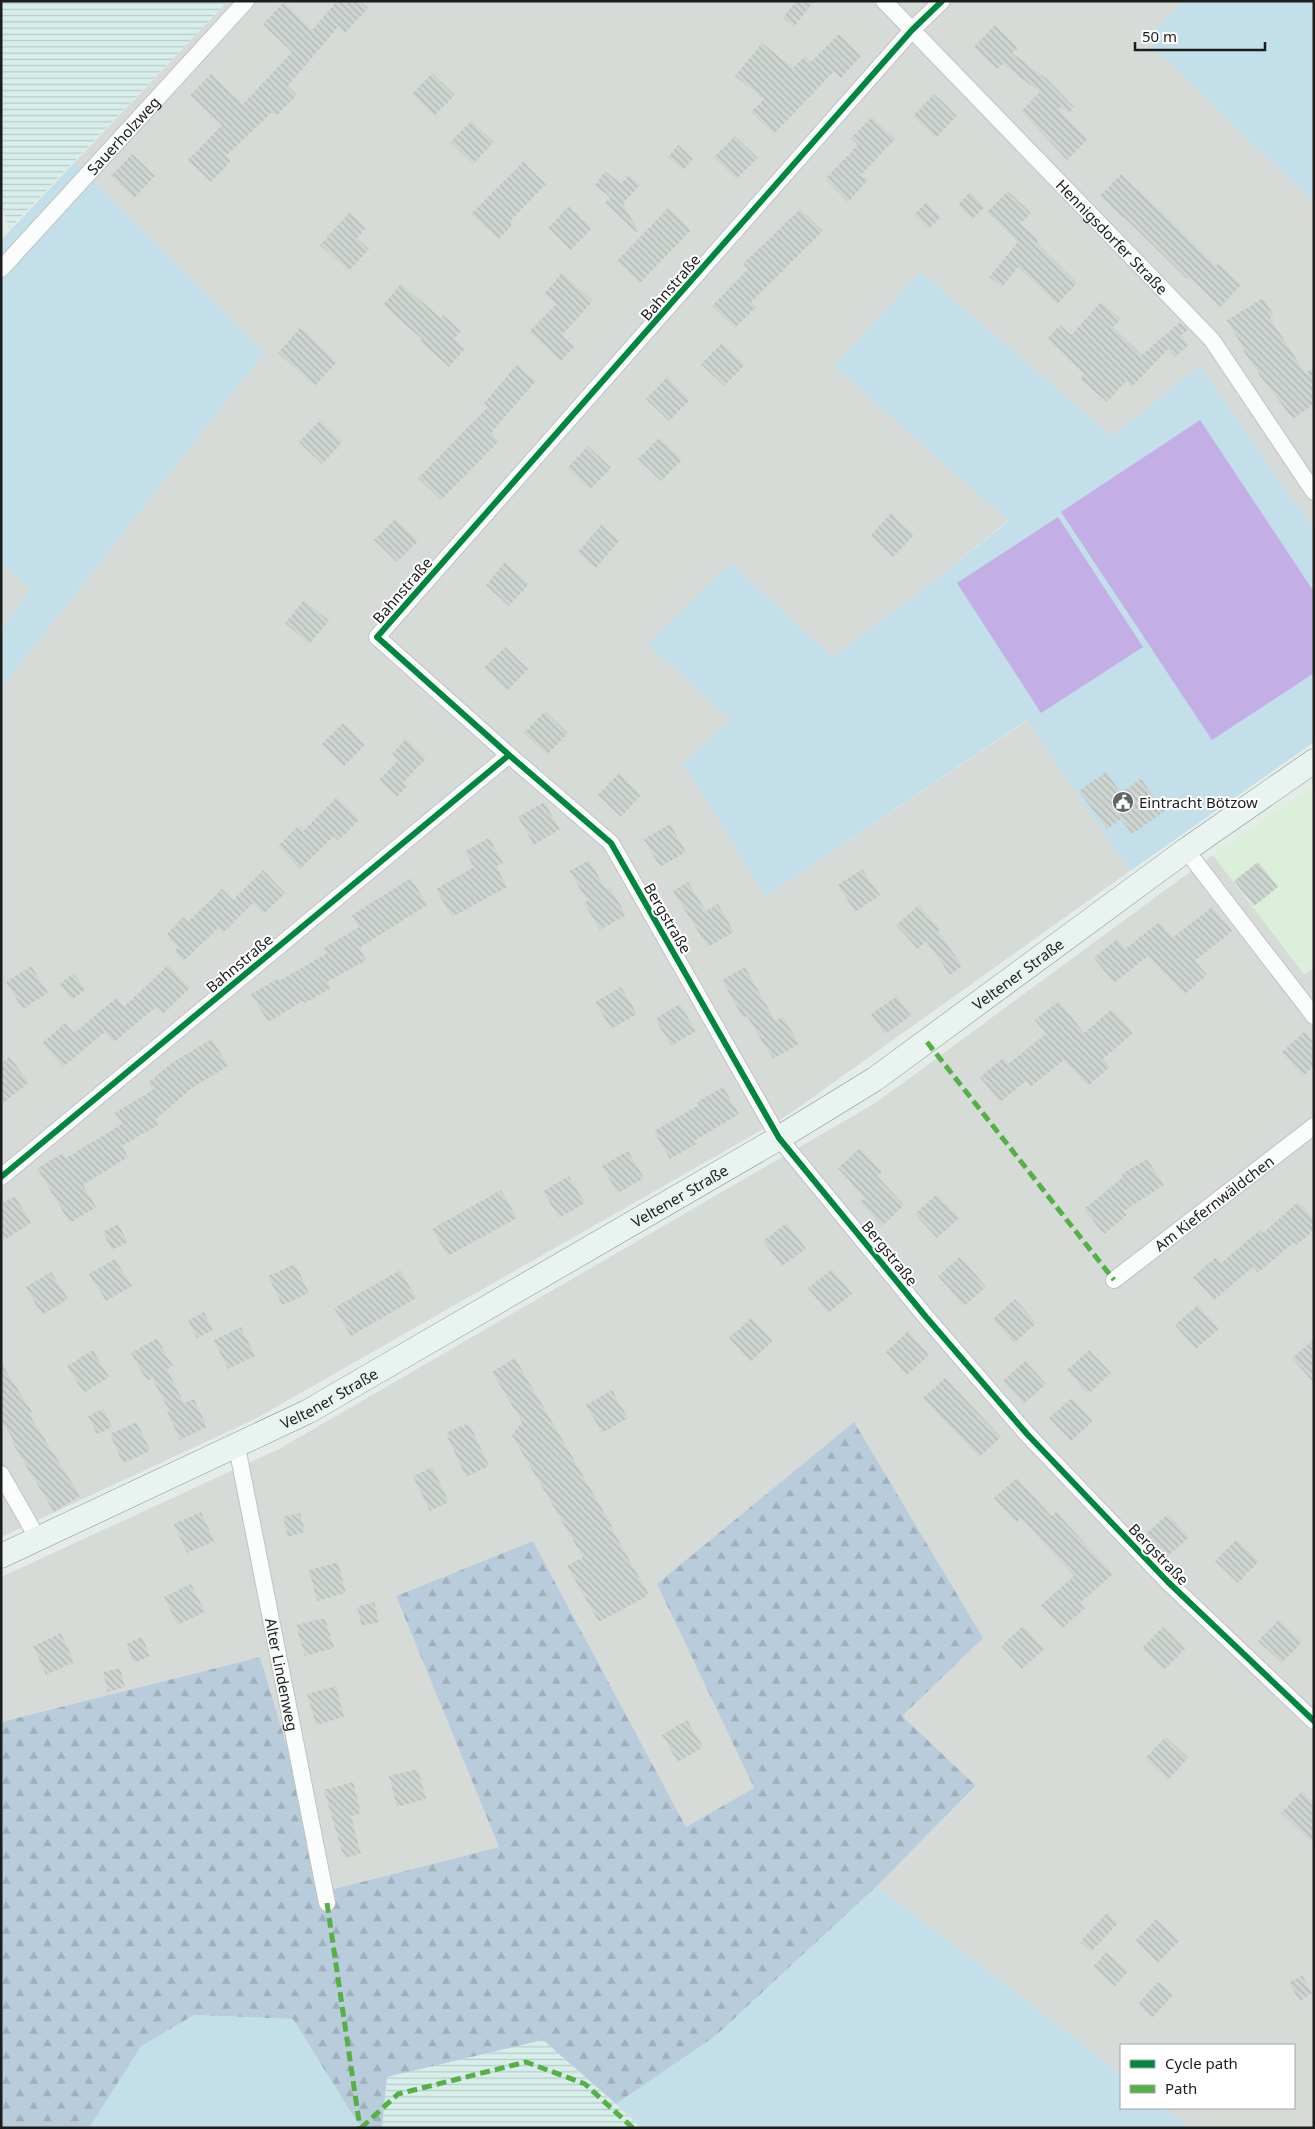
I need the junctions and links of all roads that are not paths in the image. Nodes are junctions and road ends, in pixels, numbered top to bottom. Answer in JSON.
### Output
{"nodes":[{"id":1,"x":246,"y":1,"type":"edge"},
{"id":2,"x":884,"y":1,"type":"edge"},
{"id":3,"x":942,"y":1,"type":"edge"},
{"id":4,"x":912,"y":30,"type":"junction"},
{"id":5,"x":1,"y":269,"type":"edge"},
{"id":6,"x":1314,"y":492,"type":"edge"},
{"id":7,"x":509,"y":755,"type":"junction"},
{"id":8,"x":1314,"y":761,"type":"edge"},
{"id":9,"x":1186,"y":850,"type":"junction"},
{"id":10,"x":1314,"y":1016,"type":"edge"},
{"id":11,"x":1314,"y":1126,"type":"edge"},
{"id":12,"x":779,"y":1138,"type":"junction"},
{"id":13,"x":1,"y":1177,"type":"edge"},
{"id":14,"x":1114,"y":1280,"type":"dead end"},
{"id":15,"x":237,"y":1446,"type":"junction"},
{"id":16,"x":1,"y":1474,"type":"edge"},
{"id":17,"x":38,"y":1539,"type":"junction"},
{"id":18,"x":1,"y":1556,"type":"edge"},
{"id":19,"x":1314,"y":1721,"type":"edge"},
{"id":20,"x":327,"y":1902,"type":"dead end"}],
"edges":[{"from":1,"to":5,"type":"street","name":"Sauerholzweg"},
{"from":2,"to":4,"type":"street","name":"Hennigsdorfer Straße"},
{"from":3,"to":4,"type":"street","name":"Bahnstraße"},
{"from":4,"to":6,"type":"street","name":"Hennigsdorfer Straße"},
{"from":4,"to":7,"type":"street","name":"Bahnstraße"},
{"from":7,"to":12,"type":"street","name":"Bergstraße"},
{"from":7,"to":13,"type":"street","name":"Bahnstraße"},
{"from":8,"to":9,"type":"main road","name":"Veltener Straße"},
{"from":9,"to":10,"type":"street"},
{"from":9,"to":12,"type":"main road","name":"Veltener Straße"},
{"from":11,"to":14,"type":"street","name":"Am Kiefernwäldchen"},
{"from":12,"to":15,"type":"main road","name":"Veltener Straße"},
{"from":12,"to":19,"type":"street","name":"Bergstraße"},
{"from":15,"to":17,"type":"main road","name":"Veltener Straße"},
{"from":15,"to":20,"type":"street","name":"Alter Lindenweg"},
{"from":16,"to":17,"type":"street"},
{"from":17,"to":18,"type":"main road","name":"Veltener Straße"}]}
